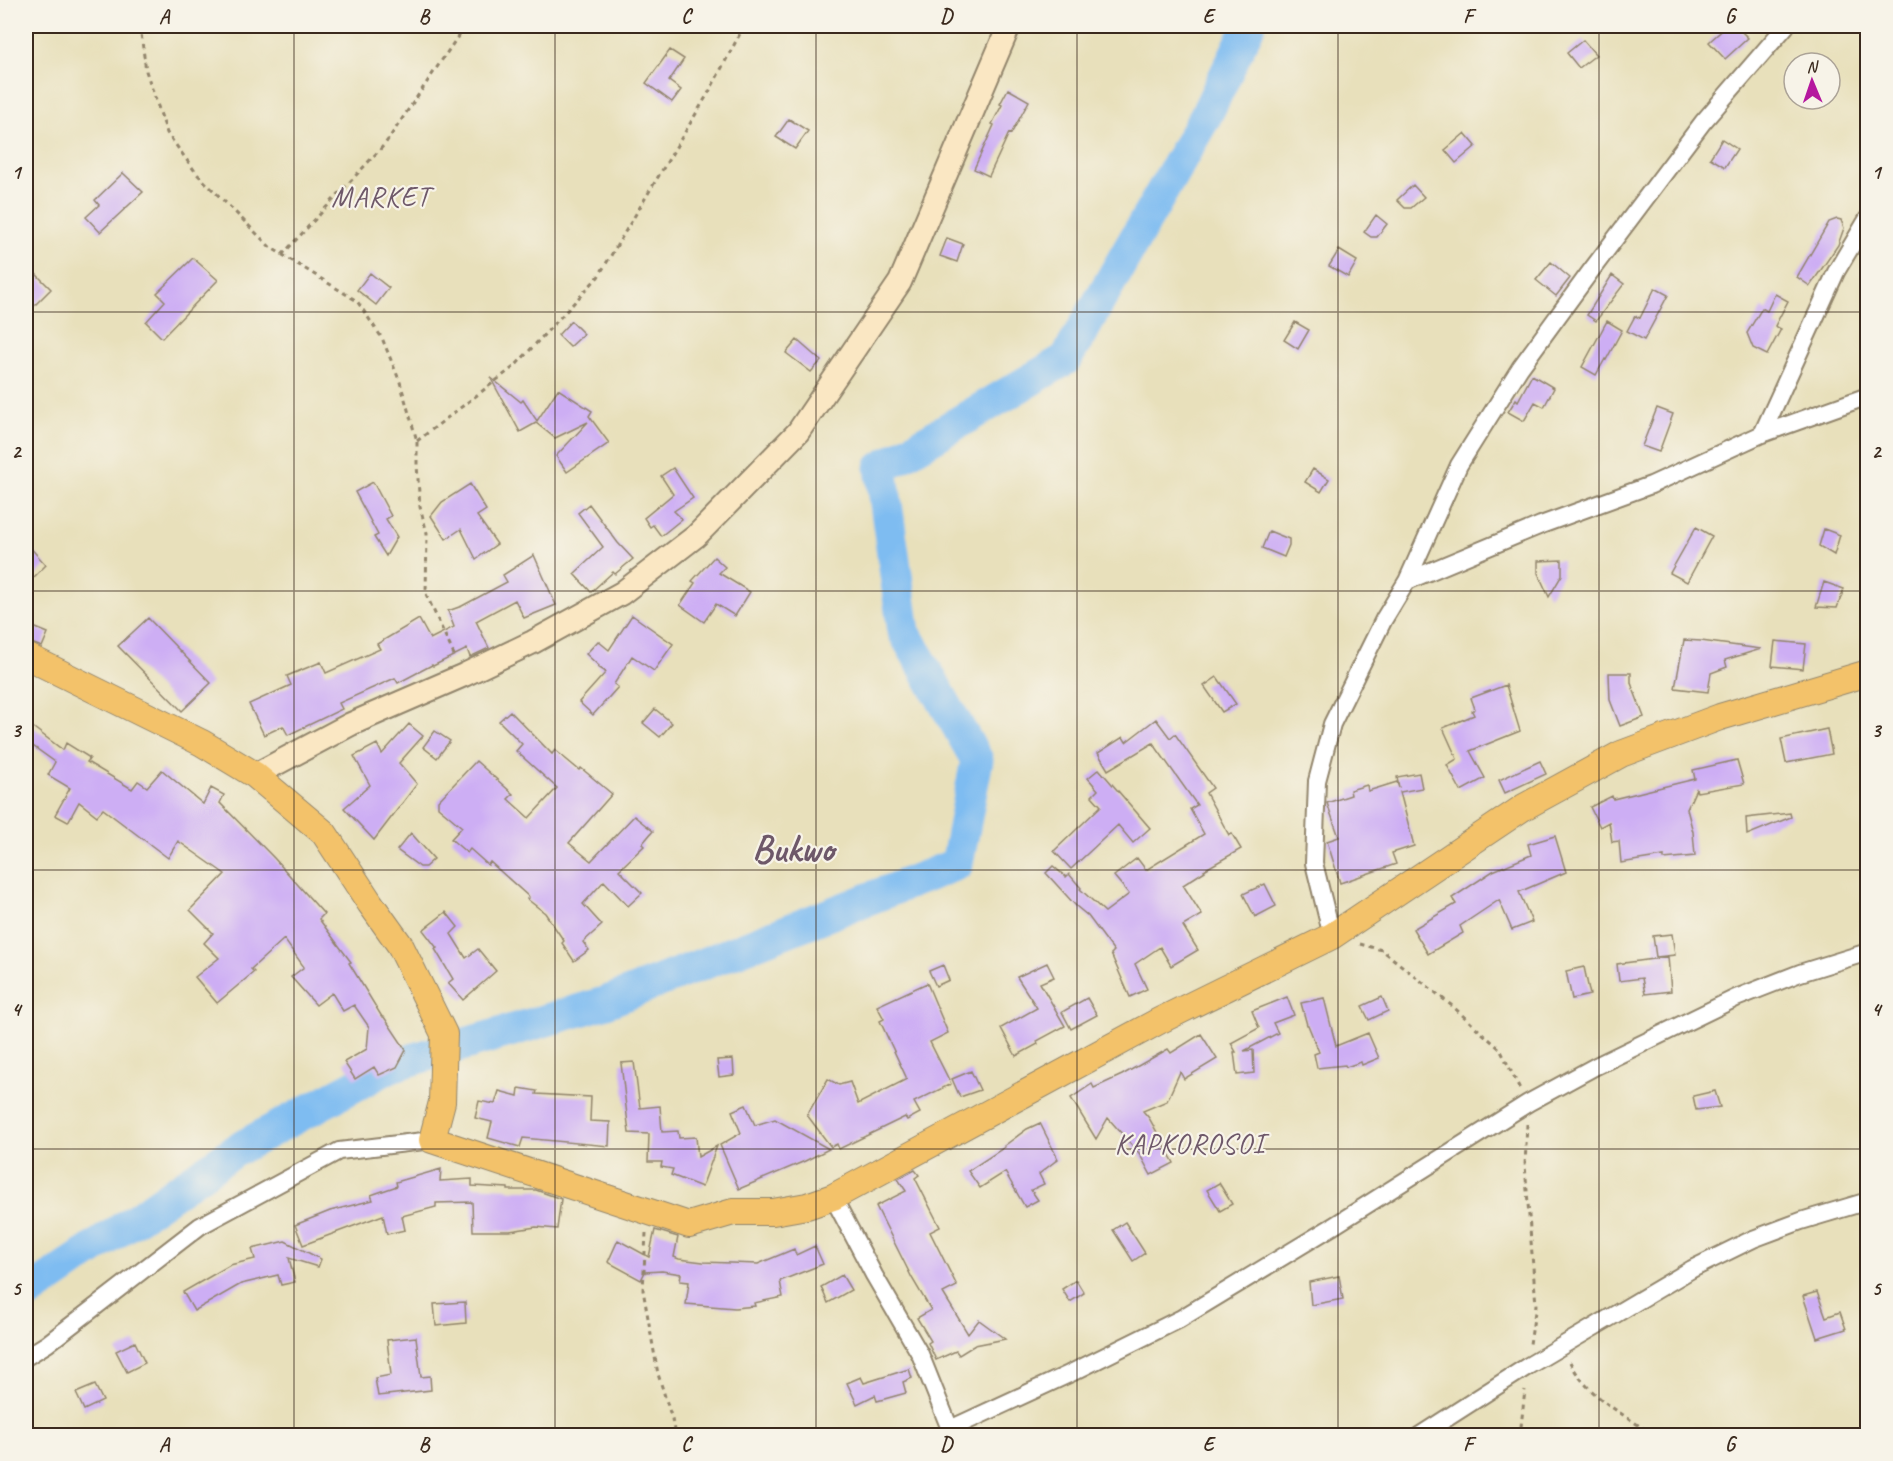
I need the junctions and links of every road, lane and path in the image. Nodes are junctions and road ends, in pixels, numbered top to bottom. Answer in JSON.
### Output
{"nodes":[{"id":1,"x":140,"y":26,"type":"edge"},
{"id":2,"x":465,"y":26,"type":"edge"},
{"id":3,"x":744,"y":26,"type":"edge"},
{"id":4,"x":1009,"y":26,"type":"edge"},
{"id":5,"x":1786,"y":26,"type":"edge"},
{"id":6,"x":1868,"y":218,"type":"edge"},
{"id":7,"x":282,"y":255,"type":"junction"},
{"id":8,"x":1868,"y":396,"type":"edge"},
{"id":9,"x":1762,"y":434,"type":"junction"},
{"id":10,"x":417,"y":441,"type":"junction"},
{"id":11,"x":1407,"y":581,"type":"junction"},
{"id":12,"x":26,"y":656,"type":"edge"},
{"id":13,"x":1868,"y":673,"type":"edge"},
{"id":14,"x":464,"y":675,"type":"junction"},
{"id":15,"x":255,"y":776,"type":"junction"},
{"id":16,"x":1332,"y":936,"type":"junction"},
{"id":17,"x":1868,"y":952,"type":"edge"},
{"id":18,"x":1528,"y":1103,"type":"junction"},
{"id":19,"x":432,"y":1140,"type":"junction"},
{"id":20,"x":834,"y":1197,"type":"junction"},
{"id":21,"x":1868,"y":1201,"type":"edge"},
{"id":22,"x":645,"y":1210,"type":"junction"},
{"id":23,"x":1563,"y":1347,"type":"junction"},
{"id":24,"x":26,"y":1357,"type":"edge"},
{"id":25,"x":1528,"y":1366,"type":"junction"},
{"id":26,"x":952,"y":1432,"type":"edge"},
{"id":27,"x":675,"y":1436,"type":"edge"},
{"id":28,"x":1419,"y":1436,"type":"edge"},
{"id":29,"x":1520,"y":1436,"type":"edge"},
{"id":30,"x":1655,"y":1436,"type":"edge"}],
"edges":[{"from":1,"to":7,"type":"path"},
{"from":2,"to":7,"type":"path"},
{"from":3,"to":10,"type":"path"},
{"from":4,"to":14,"type":"main road"},
{"from":5,"to":11,"type":"street"},
{"from":6,"to":9,"type":"street"},
{"from":7,"to":10,"type":"path"},
{"from":8,"to":9,"type":"street"},
{"from":9,"to":11,"type":"street"},
{"from":10,"to":14,"type":"path"},
{"from":11,"to":16,"type":"street"},
{"from":12,"to":15,"type":"main road"},
{"from":13,"to":16,"type":"main road"},
{"from":14,"to":15,"type":"main road"},
{"from":15,"to":19,"type":"main road"},
{"from":16,"to":18,"type":"path"},
{"from":16,"to":20,"type":"main road"},
{"from":17,"to":18,"type":"street"},
{"from":18,"to":25,"type":"path"},
{"from":18,"to":26,"type":"street"},
{"from":19,"to":22,"type":"main road"},
{"from":19,"to":24,"type":"street"},
{"from":20,"to":22,"type":"main road"},
{"from":20,"to":26,"type":"street"},
{"from":21,"to":23,"type":"street"},
{"from":22,"to":27,"type":"path"},
{"from":23,"to":25,"type":"street"},
{"from":23,"to":30,"type":"path"},
{"from":25,"to":28,"type":"street"},
{"from":25,"to":29,"type":"path"}]}
